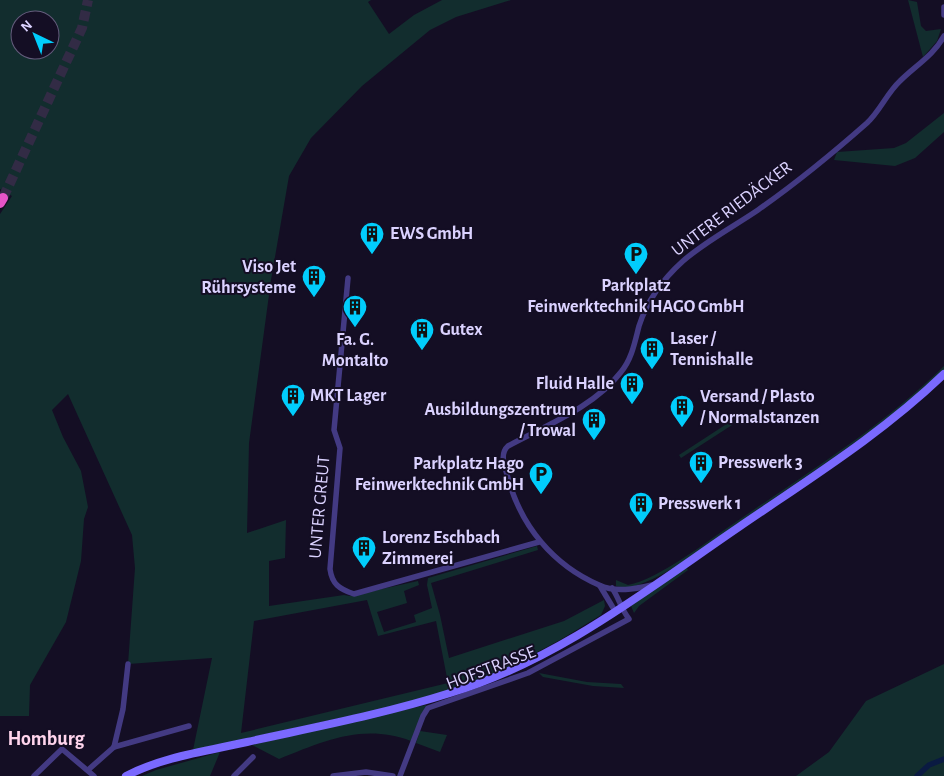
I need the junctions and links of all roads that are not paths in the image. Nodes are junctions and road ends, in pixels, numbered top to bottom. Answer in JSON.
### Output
{"nodes":[{"id":1,"x":944,"y":7,"type":"edge"},
{"id":2,"x":944,"y":16,"type":"edge"},
{"id":3,"x":944,"y":36,"type":"edge"},
{"id":4,"x":348,"y":278,"type":"dead end"},
{"id":5,"x":944,"y":374,"type":"edge"},
{"id":6,"x":539,"y":542,"type":"junction"},
{"id":7,"x":655,"y":584,"type":"junction"},
{"id":8,"x":600,"y":586,"type":"junction"},
{"id":9,"x":612,"y":588,"type":"junction"},
{"id":10,"x":617,"y":609,"type":"junction"},
{"id":11,"x":128,"y":664,"type":"dead end"},
{"id":12,"x":189,"y":726,"type":"dead end"},
{"id":13,"x":114,"y":747,"type":"junction"},
{"id":14,"x":253,"y":757,"type":"dead end"},
{"id":15,"x":88,"y":770,"type":"junction"},
{"id":16,"x":34,"y":776,"type":"edge"},
{"id":17,"x":94,"y":776,"type":"edge"},
{"id":18,"x":126,"y":776,"type":"edge"},
{"id":19,"x":234,"y":776,"type":"edge"},
{"id":20,"x":333,"y":776,"type":"edge"},
{"id":21,"x":393,"y":776,"type":"edge"},
{"id":22,"x":400,"y":776,"type":"edge"}],
"edges":[{"from":1,"to":2,"type":"street"},
{"from":3,"to":6,"type":"street","name":"UNTERE RIEDÄCKER"},
{"from":4,"to":6,"type":"street","name":"UNTER GREUT"},
{"from":5,"to":7,"type":"main road"},
{"from":6,"to":8,"type":"street","name":"UNTERE RIEDÄCKER"},
{"from":7,"to":9,"type":"street","name":"UNTERE RIEDÄCKER"},
{"from":7,"to":10,"type":"main road"},
{"from":8,"to":9,"type":"street","name":"UNTERE RIEDÄCKER"},
{"from":8,"to":10,"type":"street","name":"UNTERE RIEDÄCKER"},
{"from":9,"to":10,"type":"street"},
{"from":10,"to":18,"type":"main road"},
{"from":10,"to":22,"type":"street","name":"HOFSTRASSE"},
{"from":11,"to":13,"type":"street"},
{"from":12,"to":13,"type":"street"},
{"from":13,"to":15,"type":"street"},
{"from":14,"to":19,"type":"street"},
{"from":15,"to":16,"type":"street"},
{"from":15,"to":17,"type":"street"},
{"from":20,"to":21,"type":"street"}]}
